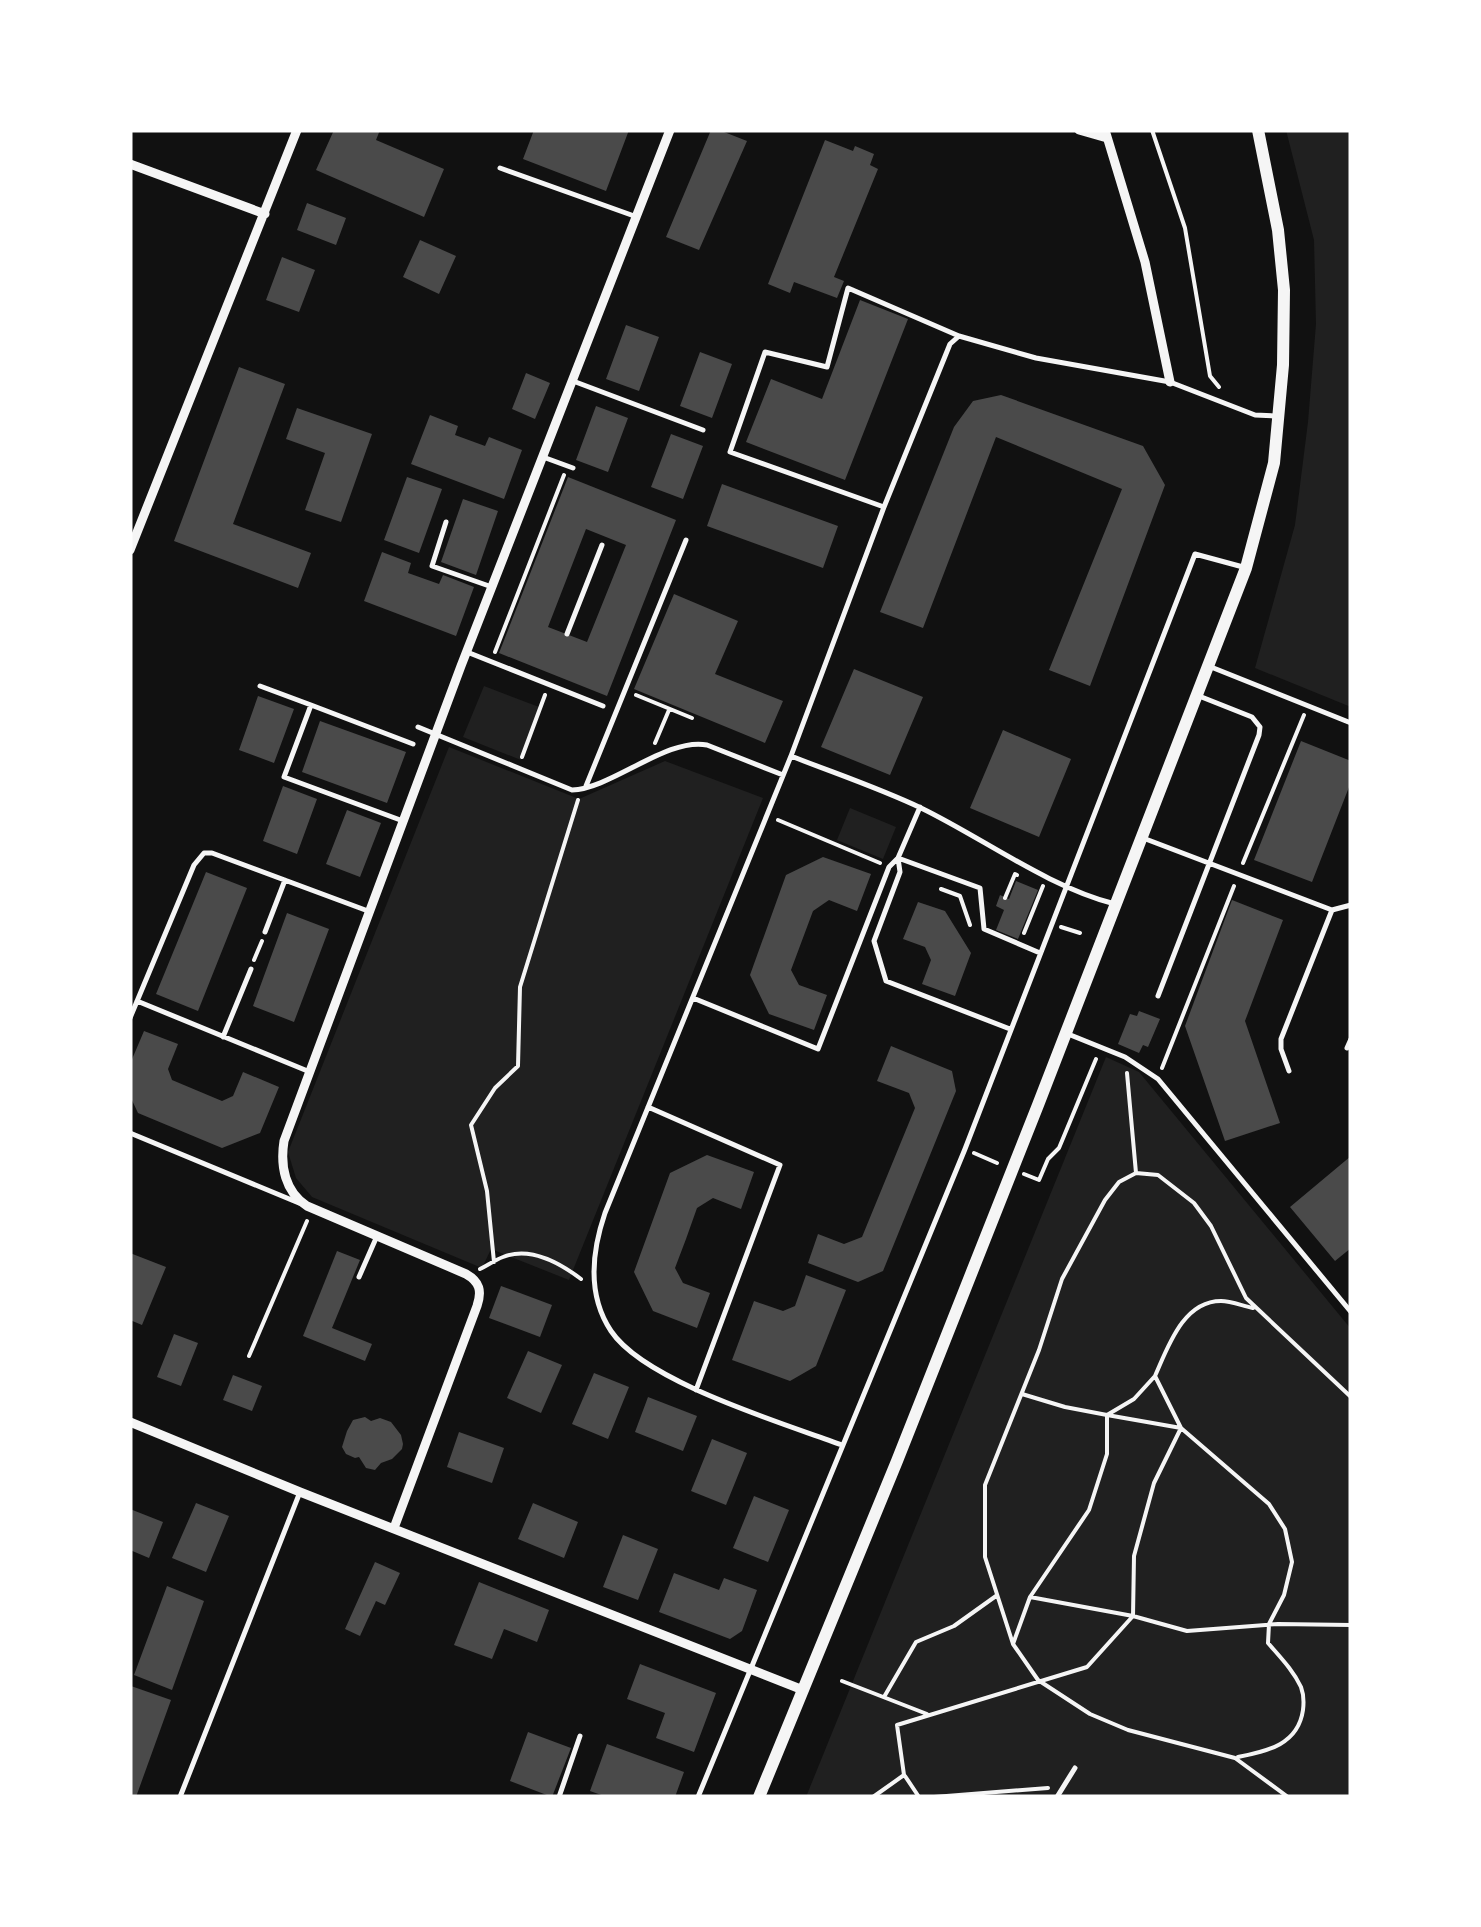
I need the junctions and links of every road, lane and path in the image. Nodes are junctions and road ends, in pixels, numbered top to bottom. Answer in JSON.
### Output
{"nodes":[{"id":1,"x":297,"y":130,"type":"edge"},
{"id":2,"x":670,"y":130,"type":"edge"},
{"id":3,"x":1079,"y":130,"type":"edge"},
{"id":4,"x":1152,"y":130,"type":"edge"},
{"id":5,"x":1258,"y":130,"type":"edge"},
{"id":6,"x":1106,"y":134,"type":"edge"},
{"id":7,"x":130,"y":164,"type":"edge"},
{"id":8,"x":500,"y":168,"type":"dead end"},
{"id":9,"x":265,"y":214,"type":"junction"},
{"id":10,"x":637,"y":216,"type":"junction"},
{"id":11,"x":959,"y":336,"type":"junction"},
{"id":12,"x":573,"y":381,"type":"junction"},
{"id":13,"x":1170,"y":382,"type":"junction"},
{"id":14,"x":1234,"y":407,"type":"junction"},
{"id":15,"x":1280,"y":416,"type":"junction"},
{"id":16,"x":703,"y":430,"type":"dead end"},
{"id":17,"x":543,"y":457,"type":"junction"},
{"id":18,"x":570,"y":467,"type":"joint"},
{"id":19,"x":884,"y":508,"type":"junction"},
{"id":20,"x":446,"y":522,"type":"dead end"},
{"id":21,"x":686,"y":540,"type":"dead end"},
{"id":22,"x":602,"y":545,"type":"dead end"},
{"id":23,"x":130,"y":550,"type":"edge"},
{"id":24,"x":1246,"y":568,"type":"junction"},
{"id":25,"x":492,"y":587,"type":"junction"},
{"id":26,"x":567,"y":634,"type":"dead end"},
{"id":27,"x":466,"y":652,"type":"junction"},
{"id":28,"x":491,"y":662,"type":"junction"},
{"id":29,"x":1208,"y":666,"type":"junction"},
{"id":30,"x":552,"y":675,"type":"dead end"},
{"id":31,"x":549,"y":684,"type":"junction"},
{"id":32,"x":260,"y":686,"type":"dead end"},
{"id":33,"x":624,"y":690,"type":"junction"},
{"id":34,"x":1197,"y":695,"type":"junction"},
{"id":35,"x":311,"y":705,"type":"junction"},
{"id":36,"x":603,"y":706,"type":"dead end"},
{"id":37,"x":1307,"y":706,"type":"junction"},
{"id":38,"x":540,"y":708,"type":"dead end"},
{"id":39,"x":670,"y":709,"type":"junction"},
{"id":40,"x":692,"y":718,"type":"dead end"},
{"id":41,"x":1351,"y":724,"type":"edge"},
{"id":42,"x":418,"y":727,"type":"dead end"},
{"id":43,"x":660,"y":732,"type":"dead end"},
{"id":44,"x":436,"y":734,"type":"junction"},
{"id":45,"x":412,"y":744,"type":"dead end"},
{"id":46,"x":791,"y":756,"type":"junction"},
{"id":47,"x":520,"y":761,"type":"dead end"},
{"id":48,"x":783,"y":775,"type":"junction"},
{"id":49,"x":582,"y":789,"type":"junction"},
{"id":50,"x":920,"y":807,"type":"junction"},
{"id":51,"x":767,"y":816,"type":"junction"},
{"id":52,"x":403,"y":821,"type":"junction"},
{"id":53,"x":1141,"y":838,"type":"junction"},
{"id":54,"x":898,"y":858,"type":"junction"},
{"id":55,"x":1209,"y":863,"type":"junction"},
{"id":56,"x":889,"y":867,"type":"junction"},
{"id":57,"x":1238,"y":874,"type":"junction"},
{"id":58,"x":286,"y":880,"type":"junction"},
{"id":59,"x":1029,"y":880,"type":"dead end"},
{"id":60,"x":930,"y":884,"type":"dead end"},
{"id":61,"x":1044,"y":886,"type":"dead end"},
{"id":62,"x":1065,"y":886,"type":"junction"},
{"id":63,"x":1006,"y":898,"type":"dead end"},
{"id":64,"x":1115,"y":904,"type":"junction"},
{"id":65,"x":1351,"y":905,"type":"edge"},
{"id":66,"x":1332,"y":910,"type":"junction"},
{"id":67,"x":370,"y":912,"type":"junction"},
{"id":68,"x":972,"y":930,"type":"dead end"},
{"id":69,"x":266,"y":932,"type":"joint"},
{"id":70,"x":1021,"y":942,"type":"dead end"},
{"id":71,"x":1040,"y":953,"type":"junction"},
{"id":72,"x":251,"y":969,"type":"joint"},
{"id":73,"x":1158,"y":996,"type":"dead end"},
{"id":74,"x":693,"y":998,"type":"junction"},
{"id":75,"x":137,"y":1001,"type":"junction"},
{"id":76,"x":130,"y":1018,"type":"edge"},
{"id":77,"x":1011,"y":1029,"type":"junction"},
{"id":78,"x":1065,"y":1033,"type":"junction"},
{"id":79,"x":224,"y":1037,"type":"junction"},
{"id":80,"x":1351,"y":1038,"type":"edge"},
{"id":81,"x":1101,"y":1047,"type":"junction"},
{"id":82,"x":1347,"y":1048,"type":"dead end"},
{"id":83,"x":1125,"y":1057,"type":"junction"},
{"id":84,"x":1289,"y":1071,"type":"dead end"},
{"id":85,"x":310,"y":1072,"type":"junction"},
{"id":86,"x":1158,"y":1079,"type":"junction"},
{"id":87,"x":648,"y":1107,"type":"junction"},
{"id":88,"x":130,"y":1133,"type":"edge"},
{"id":89,"x":983,"y":1157,"type":"dead end"},
{"id":90,"x":1012,"y":1170,"type":"junction"},
{"id":91,"x":1136,"y":1173,"type":"junction"},
{"id":92,"x":308,"y":1211,"type":"junction"},
{"id":93,"x":377,"y":1236,"type":"junction"},
{"id":94,"x":494,"y":1262,"type":"junction"},
{"id":95,"x":466,"y":1274,"type":"junction"},
{"id":96,"x":359,"y":1277,"type":"dead end"},
{"id":97,"x":596,"y":1292,"type":"junction"},
{"id":98,"x":1257,"y":1309,"type":"junction"},
{"id":99,"x":1351,"y":1312,"type":"edge"},
{"id":100,"x":249,"y":1356,"type":"dead end"},
{"id":101,"x":1155,"y":1376,"type":"junction"},
{"id":102,"x":696,"y":1390,"type":"junction"},
{"id":103,"x":1022,"y":1394,"type":"junction"},
{"id":104,"x":1351,"y":1396,"type":"edge"},
{"id":105,"x":1107,"y":1415,"type":"junction"},
{"id":106,"x":130,"y":1422,"type":"edge"},
{"id":107,"x":1182,"y":1428,"type":"junction"},
{"id":108,"x":842,"y":1445,"type":"junction"},
{"id":109,"x":300,"y":1492,"type":"junction"},
{"id":110,"x":394,"y":1528,"type":"junction"},
{"id":111,"x":996,"y":1596,"type":"junction"},
{"id":112,"x":1030,"y":1597,"type":"junction"},
{"id":113,"x":1133,"y":1616,"type":"junction"},
{"id":114,"x":1269,"y":1624,"type":"junction"},
{"id":115,"x":1351,"y":1625,"type":"edge"},
{"id":116,"x":1013,"y":1644,"type":"junction"},
{"id":117,"x":750,"y":1668,"type":"junction"},
{"id":118,"x":1038,"y":1680,"type":"junction"},
{"id":119,"x":842,"y":1681,"type":"dead end"},
{"id":120,"x":803,"y":1690,"type":"junction"},
{"id":121,"x":884,"y":1697,"type":"junction"},
{"id":122,"x":927,"y":1714,"type":"junction"},
{"id":123,"x":580,"y":1736,"type":"dead end"},
{"id":124,"x":1235,"y":1758,"type":"junction"},
{"id":125,"x":1074,"y":1768,"type":"dead end"},
{"id":126,"x":904,"y":1776,"type":"junction"},
{"id":127,"x":1064,"y":1786,"type":"junction"},
{"id":128,"x":180,"y":1797,"type":"edge"},
{"id":129,"x":558,"y":1797,"type":"edge"},
{"id":130,"x":698,"y":1797,"type":"edge"},
{"id":131,"x":759,"y":1797,"type":"edge"},
{"id":132,"x":873,"y":1797,"type":"edge"},
{"id":133,"x":919,"y":1797,"type":"edge"},
{"id":134,"x":934,"y":1797,"type":"edge"},
{"id":135,"x":1057,"y":1797,"type":"edge"},
{"id":136,"x":1288,"y":1797,"type":"edge"}],
"edges":[{"from":1,"to":9,"type":"street"},
{"from":2,"to":10,"type":"street"},
{"from":3,"to":6,"type":"street"},
{"from":4,"to":14,"type":"path"},
{"from":5,"to":15,"type":"main road"},
{"from":6,"to":13,"type":"street"},
{"from":7,"to":9,"type":"street"},
{"from":8,"to":10,"type":"lane"},
{"from":9,"to":23,"type":"street"},
{"from":10,"to":12,"type":"street"},
{"from":11,"to":13,"type":"lane"},
{"from":11,"to":19,"type":"lane"},
{"from":11,"to":19,"type":"lane"},
{"from":12,"to":16,"type":"lane"},
{"from":12,"to":17,"type":"street"},
{"from":13,"to":14,"type":"lane"},
{"from":14,"to":15,"type":"lane"},
{"from":15,"to":24,"type":"main road"},
{"from":17,"to":18,"type":"lane"},
{"from":17,"to":25,"type":"street"},
{"from":18,"to":28,"type":"path"},
{"from":19,"to":46,"type":"lane"},
{"from":20,"to":25,"type":"lane"},
{"from":21,"to":33,"type":"lane"},
{"from":22,"to":26,"type":"lane"},
{"from":24,"to":29,"type":"main road"},
{"from":24,"to":62,"type":"lane"},
{"from":25,"to":27,"type":"street"},
{"from":27,"to":28,"type":"lane"},
{"from":27,"to":44,"type":"street"},
{"from":28,"to":31,"type":"lane"},
{"from":29,"to":34,"type":"main road"},
{"from":29,"to":37,"type":"lane"},
{"from":30,"to":31,"type":"lane"},
{"from":31,"to":36,"type":"lane"},
{"from":32,"to":35,"type":"lane"},
{"from":33,"to":39,"type":"path"},
{"from":33,"to":49,"type":"lane"},
{"from":34,"to":53,"type":"main road"},
{"from":34,"to":55,"type":"lane"},
{"from":35,"to":45,"type":"lane"},
{"from":35,"to":52,"type":"lane"},
{"from":37,"to":41,"type":"lane"},
{"from":37,"to":57,"type":"path"},
{"from":38,"to":47,"type":"path"},
{"from":39,"to":40,"type":"path"},
{"from":39,"to":43,"type":"path"},
{"from":42,"to":44,"type":"lane"},
{"from":44,"to":49,"type":"lane"},
{"from":44,"to":52,"type":"street"},
{"from":46,"to":48,"type":"lane"},
{"from":46,"to":50,"type":"lane"},
{"from":48,"to":49,"type":"lane"},
{"from":48,"to":51,"type":"lane"},
{"from":49,"to":94,"type":"path"},
{"from":50,"to":54,"type":"lane"},
{"from":50,"to":62,"type":"lane"},
{"from":51,"to":56,"type":"path"},
{"from":51,"to":74,"type":"lane"},
{"from":52,"to":67,"type":"street"},
{"from":53,"to":55,"type":"lane"},
{"from":53,"to":64,"type":"main road"},
{"from":54,"to":56,"type":"lane"},
{"from":54,"to":71,"type":"lane"},
{"from":54,"to":77,"type":"lane"},
{"from":55,"to":57,"type":"lane"},
{"from":55,"to":73,"type":"lane"},
{"from":56,"to":74,"type":"lane"},
{"from":57,"to":66,"type":"lane"},
{"from":57,"to":86,"type":"path"},
{"from":58,"to":67,"type":"lane"},
{"from":58,"to":69,"type":"lane"},
{"from":58,"to":75,"type":"lane"},
{"from":59,"to":63,"type":"path"},
{"from":60,"to":68,"type":"path"},
{"from":61,"to":70,"type":"path"},
{"from":62,"to":64,"type":"lane"},
{"from":62,"to":71,"type":"lane"},
{"from":64,"to":78,"type":"main road"},
{"from":65,"to":66,"type":"lane"},
{"from":66,"to":84,"type":"lane"},
{"from":67,"to":85,"type":"street"},
{"from":69,"to":72,"type":"path"},
{"from":71,"to":77,"type":"lane"},
{"from":72,"to":79,"type":"lane"},
{"from":74,"to":87,"type":"lane"},
{"from":75,"to":76,"type":"lane"},
{"from":75,"to":79,"type":"lane"},
{"from":77,"to":108,"type":"lane"},
{"from":78,"to":81,"type":"lane"},
{"from":78,"to":90,"type":"main road"},
{"from":79,"to":85,"type":"lane"},
{"from":80,"to":82,"type":"lane"},
{"from":81,"to":83,"type":"lane"},
{"from":81,"to":90,"type":"path"},
{"from":83,"to":86,"type":"lane"},
{"from":83,"to":91,"type":"path"},
{"from":85,"to":92,"type":"street"},
{"from":86,"to":99,"type":"lane"},
{"from":87,"to":97,"type":"lane"},
{"from":87,"to":102,"type":"lane"},
{"from":88,"to":92,"type":"lane"},
{"from":89,"to":90,"type":"path"},
{"from":90,"to":120,"type":"main road"},
{"from":91,"to":98,"type":"path"},
{"from":91,"to":103,"type":"path"},
{"from":92,"to":93,"type":"street"},
{"from":92,"to":100,"type":"path"},
{"from":93,"to":95,"type":"street"},
{"from":93,"to":96,"type":"lane"},
{"from":94,"to":95,"type":"path"},
{"from":94,"to":97,"type":"path"},
{"from":95,"to":110,"type":"street"},
{"from":97,"to":102,"type":"lane"},
{"from":98,"to":101,"type":"path"},
{"from":98,"to":104,"type":"path"},
{"from":101,"to":105,"type":"path"},
{"from":101,"to":107,"type":"path"},
{"from":102,"to":108,"type":"lane"},
{"from":103,"to":105,"type":"path"},
{"from":103,"to":111,"type":"path"},
{"from":105,"to":107,"type":"path"},
{"from":105,"to":112,"type":"path"},
{"from":106,"to":109,"type":"street"},
{"from":107,"to":113,"type":"path"},
{"from":107,"to":114,"type":"path"},
{"from":108,"to":117,"type":"lane"},
{"from":109,"to":110,"type":"street"},
{"from":109,"to":128,"type":"lane"},
{"from":110,"to":117,"type":"street"},
{"from":111,"to":116,"type":"path"},
{"from":111,"to":121,"type":"path"},
{"from":112,"to":113,"type":"path"},
{"from":112,"to":116,"type":"path"},
{"from":113,"to":114,"type":"path"},
{"from":113,"to":118,"type":"path"},
{"from":114,"to":115,"type":"path"},
{"from":114,"to":124,"type":"path"},
{"from":116,"to":118,"type":"path"},
{"from":117,"to":120,"type":"street"},
{"from":117,"to":130,"type":"lane"},
{"from":118,"to":122,"type":"path"},
{"from":118,"to":124,"type":"path"},
{"from":119,"to":121,"type":"path"},
{"from":120,"to":131,"type":"main road"},
{"from":121,"to":122,"type":"path"},
{"from":122,"to":126,"type":"path"},
{"from":123,"to":129,"type":"lane"},
{"from":124,"to":136,"type":"path"},
{"from":125,"to":127,"type":"lane"},
{"from":126,"to":132,"type":"path"},
{"from":126,"to":133,"type":"path"},
{"from":127,"to":134,"type":"path"},
{"from":127,"to":135,"type":"lane"}]}
